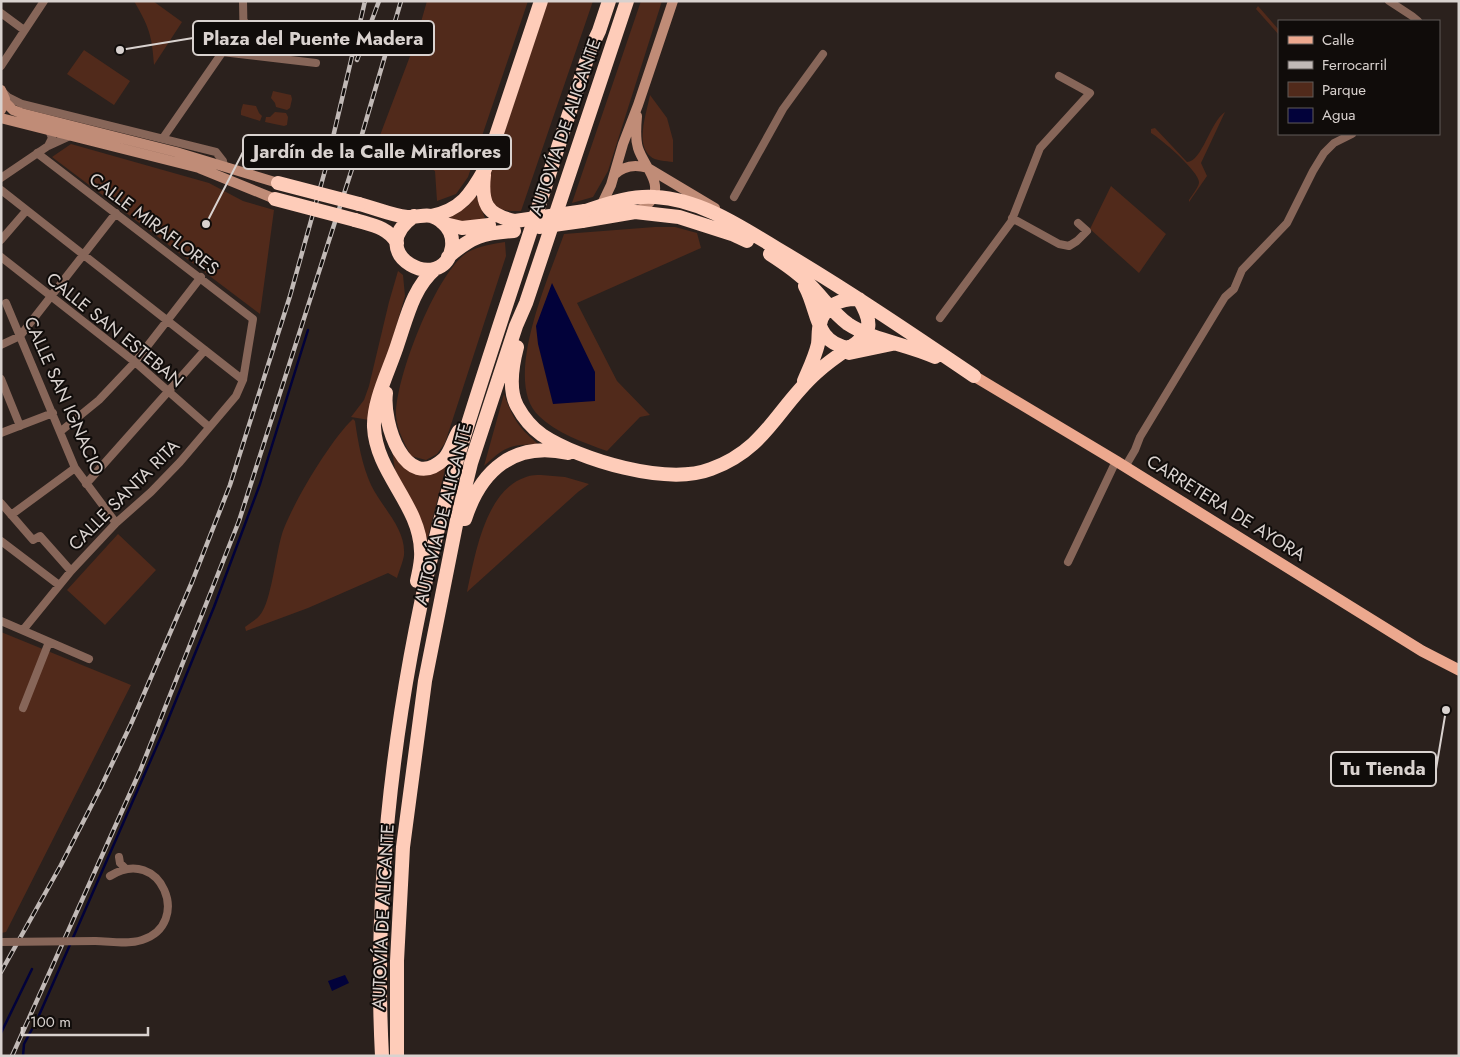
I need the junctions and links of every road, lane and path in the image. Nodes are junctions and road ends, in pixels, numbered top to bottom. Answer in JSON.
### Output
{"nodes":[{"id":1,"x":44,"y":1,"type":"edge"},
{"id":2,"x":243,"y":1,"type":"edge"},
{"id":3,"x":541,"y":1,"type":"edge"},
{"id":4,"x":600,"y":1,"type":"edge"},
{"id":5,"x":609,"y":1,"type":"edge"},
{"id":6,"x":627,"y":1,"type":"edge"},
{"id":7,"x":673,"y":1,"type":"edge"},
{"id":8,"x":1389,"y":1,"type":"edge"},
{"id":9,"x":1,"y":14,"type":"edge"},
{"id":10,"x":1417,"y":20,"type":"edge"},
{"id":11,"x":244,"y":21,"type":"junction"},
{"id":12,"x":24,"y":30,"type":"junction"},
{"id":13,"x":590,"y":50,"type":"junction"},
{"id":14,"x":222,"y":52,"type":"junction"},
{"id":15,"x":244,"y":54,"type":"junction"},
{"id":16,"x":823,"y":54,"type":"dead end"},
{"id":17,"x":316,"y":63,"type":"dead end"},
{"id":18,"x":1,"y":66,"type":"edge"},
{"id":19,"x":1060,"y":76,"type":"dead end"},
{"id":20,"x":3,"y":98,"type":"edge"},
{"id":21,"x":638,"y":105,"type":"junction"},
{"id":22,"x":1,"y":118,"type":"edge"},
{"id":23,"x":49,"y":130,"type":"junction"},
{"id":24,"x":72,"y":135,"type":"junction"},
{"id":25,"x":1350,"y":135,"type":"edge"},
{"id":26,"x":163,"y":138,"type":"junction"},
{"id":27,"x":48,"y":146,"type":"junction"},
{"id":28,"x":37,"y":153,"type":"junction"},
{"id":29,"x":224,"y":166,"type":"junction"},
{"id":30,"x":648,"y":168,"type":"junction"},
{"id":31,"x":485,"y":169,"type":"junction"},
{"id":32,"x":1,"y":178,"type":"edge"},
{"id":33,"x":612,"y":180,"type":"junction"},
{"id":34,"x":278,"y":183,"type":"joint"},
{"id":35,"x":1,"y":190,"type":"edge"},
{"id":36,"x":654,"y":196,"type":"junction"},
{"id":37,"x":734,"y":197,"type":"dead end"},
{"id":38,"x":275,"y":199,"type":"joint"},
{"id":39,"x":616,"y":201,"type":"junction"},
{"id":40,"x":601,"y":206,"type":"junction"},
{"id":41,"x":26,"y":211,"type":"junction"},
{"id":42,"x":636,"y":212,"type":"junction"},
{"id":43,"x":116,"y":213,"type":"junction"},
{"id":44,"x":414,"y":216,"type":"junction"},
{"id":45,"x":431,"y":216,"type":"junction"},
{"id":46,"x":583,"y":216,"type":"junction"},
{"id":47,"x":1012,"y":218,"type":"junction"},
{"id":48,"x":1078,"y":223,"type":"dead end"},
{"id":49,"x":445,"y":224,"type":"junction"},
{"id":50,"x":514,"y":226,"type":"junction"},
{"id":51,"x":753,"y":234,"type":"junction"},
{"id":52,"x":1,"y":240,"type":"edge"},
{"id":53,"x":397,"y":242,"type":"junction"},
{"id":54,"x":83,"y":256,"type":"junction"},
{"id":55,"x":1,"y":257,"type":"edge"},
{"id":56,"x":448,"y":257,"type":"junction"},
{"id":57,"x":405,"y":262,"type":"junction"},
{"id":58,"x":434,"y":268,"type":"junction"},
{"id":59,"x":796,"y":272,"type":"junction"},
{"id":60,"x":201,"y":278,"type":"junction"},
{"id":61,"x":52,"y":297,"type":"junction"},
{"id":62,"x":859,"y":299,"type":"junction"},
{"id":63,"x":526,"y":302,"type":"junction"},
{"id":64,"x":6,"y":303,"type":"dead end"},
{"id":65,"x":411,"y":303,"type":"junction"},
{"id":66,"x":830,"y":307,"type":"junction"},
{"id":67,"x":940,"y":318,"type":"dead end"},
{"id":68,"x":253,"y":319,"type":"joint"},
{"id":69,"x":167,"y":321,"type":"junction"},
{"id":70,"x":819,"y":325,"type":"junction"},
{"id":71,"x":867,"y":334,"type":"junction"},
{"id":72,"x":20,"y":336,"type":"junction"},
{"id":73,"x":897,"y":343,"type":"junction"},
{"id":74,"x":1,"y":345,"type":"edge"},
{"id":75,"x":849,"y":348,"type":"junction"},
{"id":76,"x":205,"y":350,"type":"junction"},
{"id":77,"x":837,"y":357,"type":"junction"},
{"id":78,"x":135,"y":362,"type":"junction"},
{"id":79,"x":389,"y":370,"type":"junction"},
{"id":80,"x":974,"y":376,"type":"junction"},
{"id":81,"x":1,"y":379,"type":"edge"},
{"id":82,"x":243,"y":380,"type":"junction"},
{"id":83,"x":169,"y":391,"type":"junction"},
{"id":84,"x":798,"y":392,"type":"junction"},
{"id":85,"x":54,"y":412,"type":"junction"},
{"id":86,"x":471,"y":414,"type":"junction"},
{"id":87,"x":20,"y":426,"type":"junction"},
{"id":88,"x":209,"y":427,"type":"junction"},
{"id":89,"x":61,"y":431,"type":"junction"},
{"id":90,"x":1,"y":433,"type":"edge"},
{"id":91,"x":596,"y":459,"type":"junction"},
{"id":92,"x":1120,"y":464,"type":"junction"},
{"id":93,"x":75,"y":468,"type":"junction"},
{"id":94,"x":86,"y":484,"type":"junction"},
{"id":95,"x":2,"y":508,"type":"edge"},
{"id":96,"x":11,"y":515,"type":"junction"},
{"id":97,"x":116,"y":523,"type":"junction"},
{"id":98,"x":1,"y":542,"type":"edge"},
{"id":99,"x":452,"y":548,"type":"junction"},
{"id":100,"x":1068,"y":562,"type":"dead end"},
{"id":101,"x":71,"y":571,"type":"junction"},
{"id":102,"x":59,"y":586,"type":"junction"},
{"id":103,"x":1,"y":621,"type":"edge"},
{"id":104,"x":418,"y":621,"type":"junction"},
{"id":105,"x":23,"y":630,"type":"junction"},
{"id":106,"x":49,"y":642,"type":"junction"},
{"id":107,"x":89,"y":659,"type":"dead end"},
{"id":108,"x":1459,"y":670,"type":"edge"},
{"id":109,"x":23,"y":708,"type":"dead end"},
{"id":110,"x":119,"y":857,"type":"dead end"},
{"id":111,"x":125,"y":868,"type":"junction"},
{"id":112,"x":110,"y":876,"type":"dead end"},
{"id":113,"x":1,"y":942,"type":"edge"},
{"id":114,"x":382,"y":1056,"type":"edge"},
{"id":115,"x":397,"y":1056,"type":"edge"}],
"edges":[{"from":1,"to":12,"type":"street"},
{"from":2,"to":11,"type":"street"},
{"from":3,"to":31,"type":"highway"},
{"from":4,"to":13,"type":"highway"},
{"from":5,"to":13,"type":"highway","name":"AUTOVÍA DE ALICANTE"},
{"from":6,"to":63,"type":"highway","name":"AUTOVÍA DE ALICANTE"},
{"from":7,"to":21,"type":"main road"},
{"from":8,"to":10,"type":"street"},
{"from":9,"to":12,"type":"street"},
{"from":11,"to":14,"type":"street"},
{"from":11,"to":15,"type":"street"},
{"from":12,"to":18,"type":"street"},
{"from":13,"to":86,"type":"highway","name":"AUTOVÍA DE ALICANTE"},
{"from":14,"to":15,"type":"street"},
{"from":14,"to":26,"type":"street"},
{"from":15,"to":17,"type":"street"},
{"from":16,"to":37,"type":"street"},
{"from":19,"to":47,"type":"street"},
{"from":20,"to":26,"type":"street"},
{"from":20,"to":29,"type":"main road"},
{"from":21,"to":30,"type":"main road"},
{"from":21,"to":33,"type":"main road"},
{"from":22,"to":23,"type":"main road"},
{"from":23,"to":24,"type":"main road"},
{"from":23,"to":27,"type":"street"},
{"from":24,"to":27,"type":"street"},
{"from":24,"to":38,"type":"main road"},
{"from":25,"to":92,"type":"street"},
{"from":26,"to":29,"type":"street"},
{"from":27,"to":28,"type":"street"},
{"from":28,"to":32,"type":"street"},
{"from":28,"to":43,"type":"street","name":"CALLE MIRAFLORES"},
{"from":29,"to":34,"type":"main road"},
{"from":30,"to":33,"type":"main road"},
{"from":30,"to":36,"type":"main road"},
{"from":30,"to":51,"type":"main road"},
{"from":31,"to":45,"type":"highway"},
{"from":31,"to":50,"type":"highway"},
{"from":33,"to":39,"type":"main road"},
{"from":33,"to":40,"type":"main road"},
{"from":34,"to":44,"type":"highway","bridge":true},
{"from":35,"to":41,"type":"street"},
{"from":36,"to":39,"type":"highway"},
{"from":36,"to":42,"type":"main road"},
{"from":36,"to":51,"type":"highway"},
{"from":38,"to":53,"type":"highway","bridge":true},
{"from":39,"to":40,"type":"highway"},
{"from":39,"to":42,"type":"main road"},
{"from":40,"to":46,"type":"highway"},
{"from":41,"to":52,"type":"street"},
{"from":41,"to":54,"type":"street"},
{"from":42,"to":46,"type":"highway"},
{"from":42,"to":59,"type":"highway"},
{"from":43,"to":54,"type":"street"},
{"from":43,"to":60,"type":"street","name":"CALLE MIRAFLORES"},
{"from":44,"to":45,"type":"highway"},
{"from":44,"to":53,"type":"highway"},
{"from":45,"to":49,"type":"highway"},
{"from":46,"to":50,"type":"highway","bridge":true},
{"from":47,"to":48,"type":"street"},
{"from":47,"to":67,"type":"street"},
{"from":49,"to":50,"type":"highway"},
{"from":49,"to":56,"type":"highway"},
{"from":50,"to":56,"type":"highway"},
{"from":51,"to":62,"type":"highway"},
{"from":53,"to":57,"type":"highway"},
{"from":54,"to":61,"type":"street"},
{"from":54,"to":69,"type":"street"},
{"from":55,"to":61,"type":"street","name":"CALLE SAN ESTEBAN"},
{"from":56,"to":58,"type":"highway"},
{"from":57,"to":58,"type":"highway"},
{"from":57,"to":65,"type":"highway"},
{"from":58,"to":65,"type":"highway"},
{"from":59,"to":66,"type":"highway"},
{"from":59,"to":70,"type":"highway"},
{"from":60,"to":68,"type":"street","name":"CALLE MIRAFLORES"},
{"from":60,"to":69,"type":"street"},
{"from":61,"to":72,"type":"street"},
{"from":61,"to":78,"type":"street","name":"CALLE SAN ESTEBAN"},
{"from":62,"to":66,"type":"highway"},
{"from":62,"to":71,"type":"highway"},
{"from":62,"to":80,"type":"highway"},
{"from":63,"to":91,"type":"highway"},
{"from":63,"to":99,"type":"highway","name":"AUTOVÍA DE ALICANTE"},
{"from":64,"to":72,"type":"street","name":"CALLE SAN IGNACIO"},
{"from":65,"to":79,"type":"highway"},
{"from":66,"to":70,"type":"highway"},
{"from":66,"to":71,"type":"highway"},
{"from":68,"to":82,"type":"street","name":"CALLE SANTA RITA"},
{"from":69,"to":76,"type":"street"},
{"from":69,"to":78,"type":"street"},
{"from":70,"to":75,"type":"highway"},
{"from":70,"to":84,"type":"highway"},
{"from":71,"to":73,"type":"highway"},
{"from":71,"to":75,"type":"highway"},
{"from":72,"to":74,"type":"street"},
{"from":72,"to":85,"type":"street","name":"CALLE SAN IGNACIO"},
{"from":73,"to":77,"type":"highway"},
{"from":73,"to":80,"type":"highway"},
{"from":75,"to":77,"type":"highway"},
{"from":76,"to":82,"type":"street"},
{"from":76,"to":83,"type":"street"},
{"from":77,"to":84,"type":"highway"},
{"from":78,"to":83,"type":"street","name":"CALLE SAN ESTEBAN"},
{"from":78,"to":89,"type":"street"},
{"from":79,"to":86,"type":"highway"},
{"from":79,"to":104,"type":"highway"},
{"from":80,"to":92,"type":"main road","name":"CARRETERA DE AYORA"},
{"from":81,"to":87,"type":"street"},
{"from":82,"to":88,"type":"street","name":"CALLE SANTA RITA"},
{"from":83,"to":88,"type":"street","name":"CALLE SAN ESTEBAN"},
{"from":83,"to":94,"type":"street"},
{"from":84,"to":91,"type":"highway"},
{"from":85,"to":87,"type":"street"},
{"from":85,"to":89,"type":"street","name":"CALLE SAN IGNACIO"},
{"from":86,"to":104,"type":"highway","name":"AUTOVÍA DE ALICANTE"},
{"from":87,"to":90,"type":"street"},
{"from":88,"to":97,"type":"street","name":"CALLE SANTA RITA"},
{"from":89,"to":93,"type":"street","name":"CALLE SAN IGNACIO"},
{"from":91,"to":99,"type":"highway"},
{"from":92,"to":100,"type":"street"},
{"from":92,"to":108,"type":"main road","name":"CARRETERA DE AYORA"},
{"from":93,"to":94,"type":"street","name":"CALLE SAN IGNACIO"},
{"from":93,"to":96,"type":"street"},
{"from":94,"to":97,"type":"street","name":"CALLE SAN IGNACIO"},
{"from":95,"to":96,"type":"street"},
{"from":96,"to":101,"type":"street"},
{"from":97,"to":101,"type":"street","name":"CALLE SANTA RITA"},
{"from":98,"to":102,"type":"street"},
{"from":99,"to":115,"type":"highway","name":"AUTOVÍA DE ALICANTE"},
{"from":101,"to":102,"type":"street","name":"CALLE SANTA RITA"},
{"from":102,"to":105,"type":"street","name":"CALLE SANTA RITA"},
{"from":103,"to":105,"type":"street"},
{"from":104,"to":114,"type":"highway","name":"AUTOVÍA DE ALICANTE"},
{"from":105,"to":106,"type":"street"},
{"from":106,"to":107,"type":"street"},
{"from":106,"to":109,"type":"street"},
{"from":110,"to":111,"type":"street"},
{"from":111,"to":112,"type":"street"},
{"from":111,"to":113,"type":"street","bridge":true}]}
